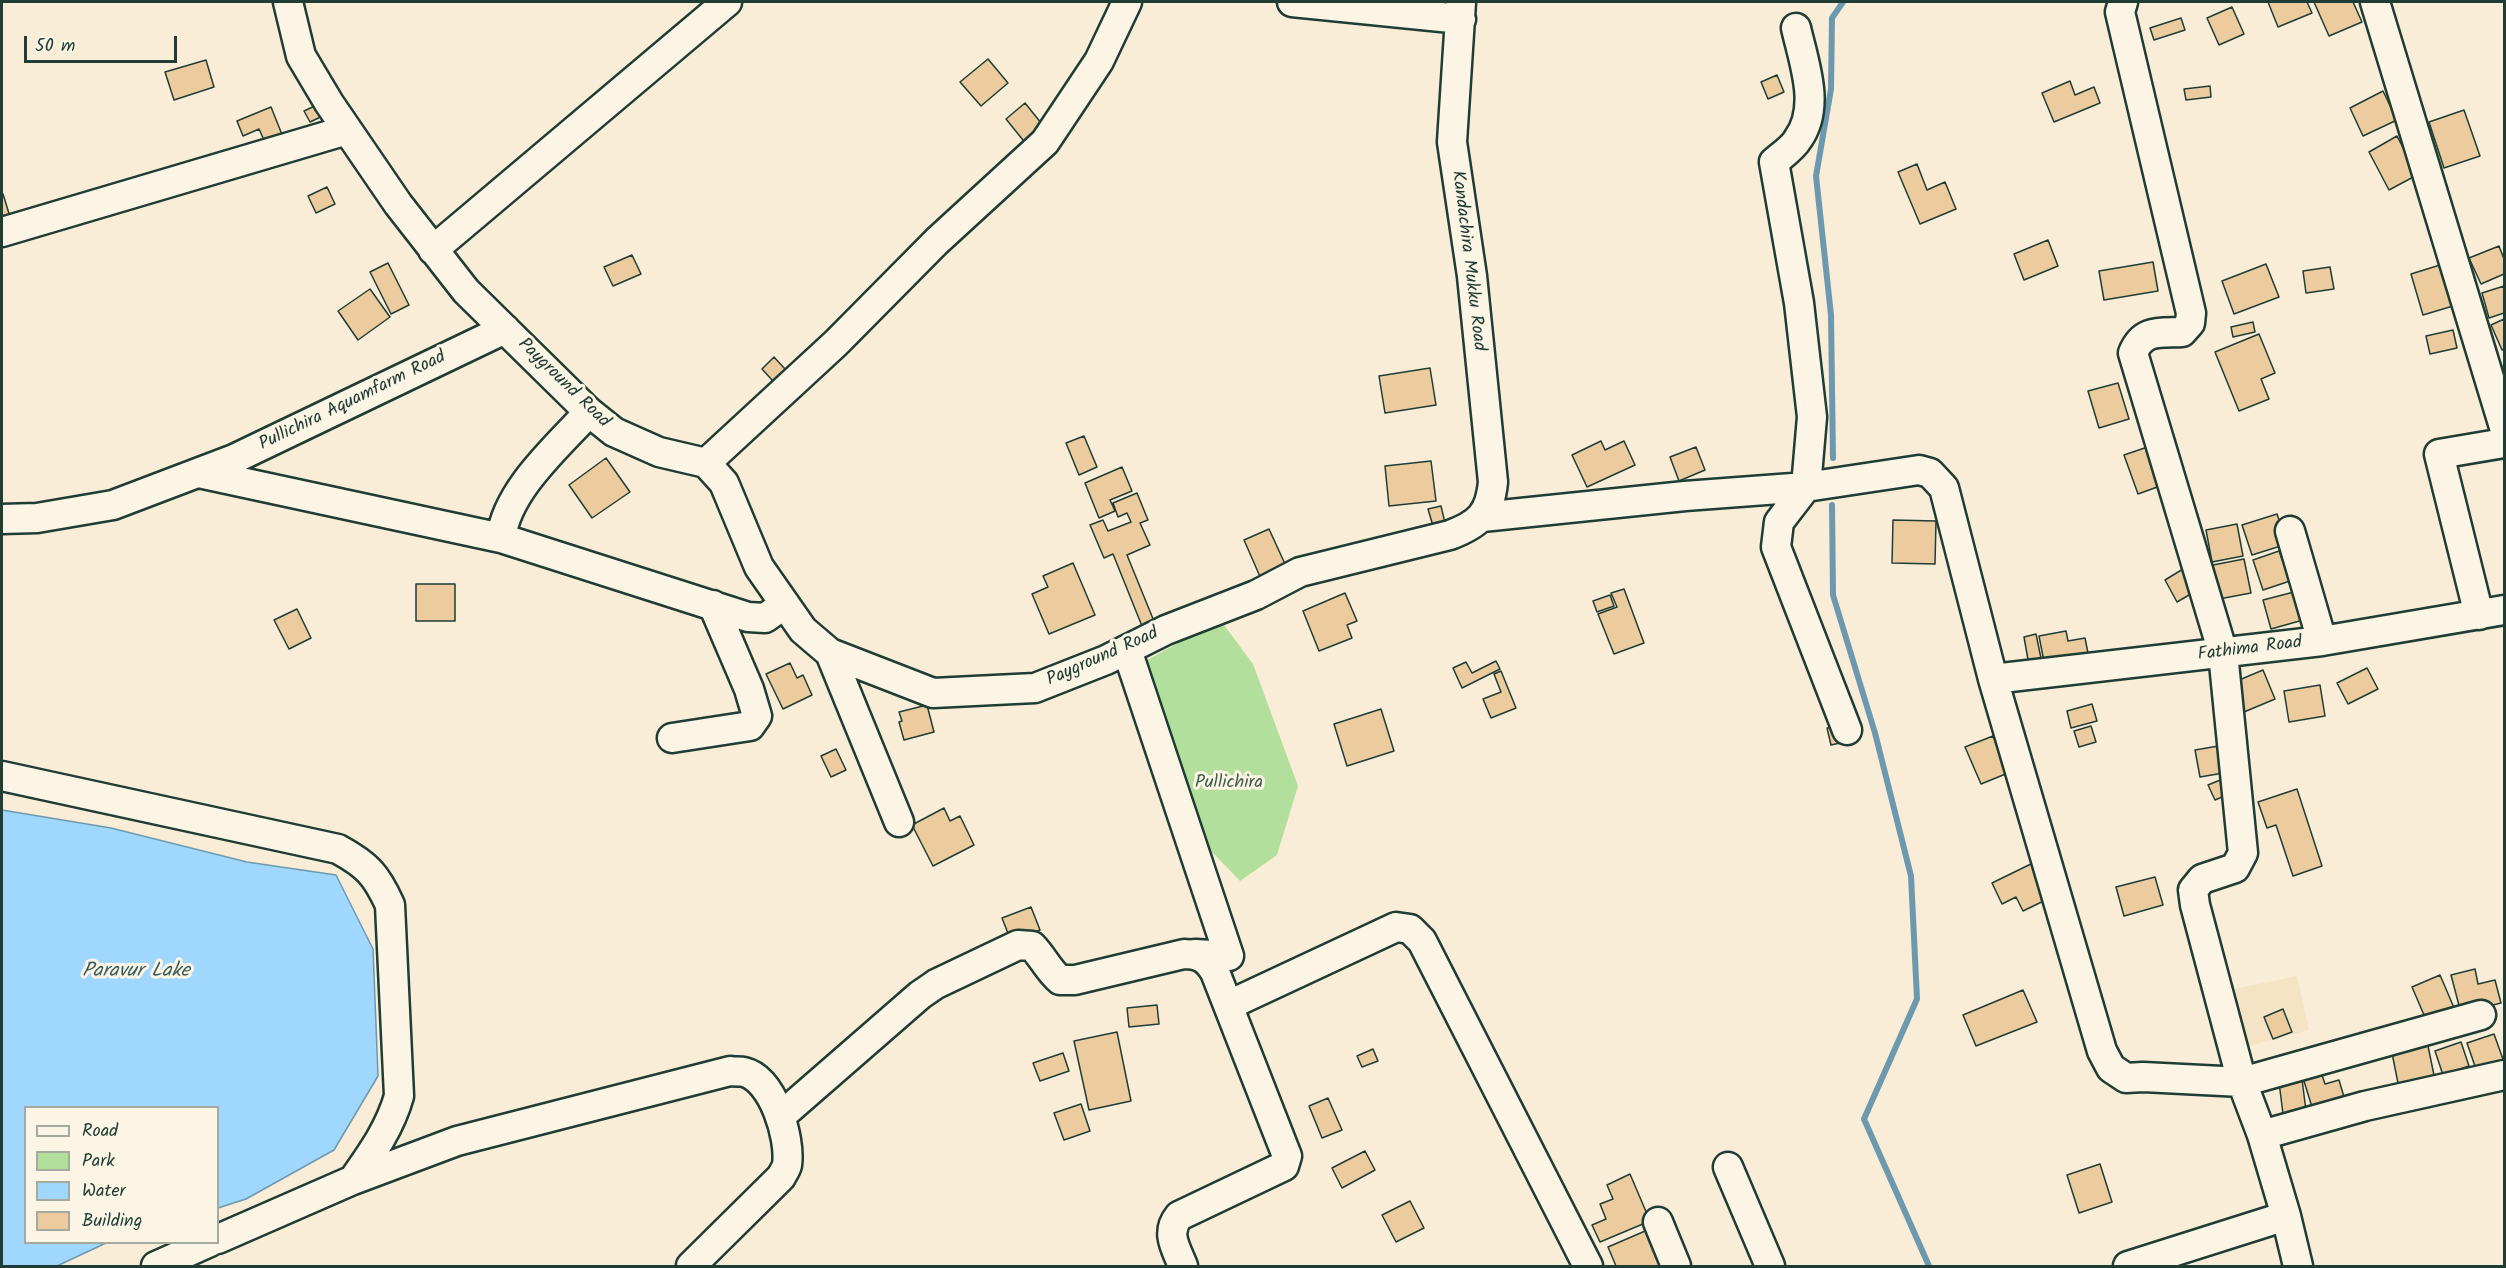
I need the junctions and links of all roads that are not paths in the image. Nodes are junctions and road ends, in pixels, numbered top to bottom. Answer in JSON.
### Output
{"nodes":[{"id":1,"x":288,"y":2,"type":"edge"},
{"id":2,"x":727,"y":2,"type":"edge"},
{"id":3,"x":1127,"y":2,"type":"edge"},
{"id":4,"x":1292,"y":2,"type":"edge"},
{"id":5,"x":2123,"y":2,"type":"edge"},
{"id":6,"x":2375,"y":2,"type":"edge"},
{"id":7,"x":1461,"y":10,"type":"edge"},
{"id":8,"x":1796,"y":28,"type":"dead end"},
{"id":9,"x":347,"y":130,"type":"junction"},
{"id":10,"x":2,"y":232,"type":"edge"},
{"id":11,"x":433,"y":250,"type":"junction"},
{"id":12,"x":506,"y":329,"type":"junction"},
{"id":13,"x":589,"y":412,"type":"junction"},
{"id":14,"x":2505,"y":427,"type":"edge"},
{"id":15,"x":2505,"y":443,"type":"edge"},
{"id":16,"x":706,"y":463,"type":"junction"},
{"id":17,"x":199,"y":473,"type":"junction"},
{"id":18,"x":1806,"y":487,"type":"junction"},
{"id":19,"x":1482,"y":517,"type":"junction"},
{"id":20,"x":2,"y":519,"type":"edge"},
{"id":21,"x":2290,"y":531,"type":"dead end"},
{"id":22,"x":501,"y":538,"type":"junction"},
{"id":23,"x":785,"y":604,"type":"junction"},
{"id":24,"x":713,"y":605,"type":"junction"},
{"id":25,"x":2492,"y":612,"type":"edge"},
{"id":26,"x":2322,"y":641,"type":"junction"},
{"id":27,"x":1127,"y":650,"type":"junction"},
{"id":28,"x":830,"y":653,"type":"junction"},
{"id":29,"x":2223,"y":653,"type":"junction"},
{"id":30,"x":1994,"y":680,"type":"junction"},
{"id":31,"x":1847,"y":730,"type":"dead end"},
{"id":32,"x":672,"y":738,"type":"dead end"},
{"id":33,"x":2,"y":776,"type":"edge"},
{"id":34,"x":899,"y":822,"type":"dead end"},
{"id":35,"x":1195,"y":954,"type":"junction"},
{"id":36,"x":1229,"y":1005,"type":"junction"},
{"id":37,"x":2481,"y":1015,"type":"dead end"},
{"id":38,"x":2505,"y":1075,"type":"edge"},
{"id":39,"x":2242,"y":1082,"type":"junction"},
{"id":40,"x":781,"y":1116,"type":"junction"},
{"id":41,"x":2262,"y":1135,"type":"junction"},
{"id":42,"x":1728,"y":1167,"type":"dead end"},
{"id":43,"x":353,"y":1179,"type":"junction"},
{"id":44,"x":2286,"y":1216,"type":"junction"},
{"id":45,"x":1658,"y":1222,"type":"dead end"},
{"id":46,"x":219,"y":1239,"type":"edge"},
{"id":47,"x":206,"y":1244,"type":"edge"},
{"id":48,"x":156,"y":1266,"type":"edge"},
{"id":49,"x":691,"y":1266,"type":"edge"},
{"id":50,"x":1183,"y":1266,"type":"edge"},
{"id":51,"x":1588,"y":1266,"type":"edge"},
{"id":52,"x":1676,"y":1266,"type":"edge"},
{"id":53,"x":1770,"y":1266,"type":"edge"},
{"id":54,"x":2127,"y":1266,"type":"edge"},
{"id":55,"x":2298,"y":1266,"type":"edge"}],
"edges":[{"from":1,"to":9,"type":"street","name":"Payground Road"},
{"from":2,"to":11,"type":"street"},
{"from":3,"to":16,"type":"street"},
{"from":4,"to":7,"type":"street"},
{"from":5,"to":29,"type":"street"},
{"from":6,"to":14,"type":"street"},
{"from":7,"to":19,"type":"street","name":"Kandachira Mukku Road"},
{"from":8,"to":18,"type":"street"},
{"from":9,"to":10,"type":"street"},
{"from":9,"to":11,"type":"street","name":"Payground Road"},
{"from":11,"to":12,"type":"street","name":"Payground Road"},
{"from":12,"to":13,"type":"street","name":"Payground Road"},
{"from":12,"to":17,"type":"street","name":"Pullichira Aquamfarm Road"},
{"from":13,"to":16,"type":"street","name":"Payground Road"},
{"from":13,"to":22,"type":"street"},
{"from":15,"to":25,"type":"street"},
{"from":16,"to":23,"type":"street","name":"Payground Road"},
{"from":17,"to":20,"type":"street","name":"Pullichira Aquamfarm Road"},
{"from":17,"to":22,"type":"street"},
{"from":18,"to":19,"type":"street"},
{"from":18,"to":30,"type":"street"},
{"from":18,"to":31,"type":"street"},
{"from":19,"to":27,"type":"street","name":"Payground Road"},
{"from":21,"to":26,"type":"street"},
{"from":22,"to":24,"type":"street"},
{"from":23,"to":24,"type":"street"},
{"from":23,"to":28,"type":"street","name":"Payground Road"},
{"from":24,"to":32,"type":"street"},
{"from":25,"to":26,"type":"street","name":"Fathima Road"},
{"from":26,"to":29,"type":"street","name":"Fathima Road"},
{"from":27,"to":28,"type":"street","name":"Payground Road"},
{"from":27,"to":35,"type":"street"},
{"from":28,"to":34,"type":"street"},
{"from":29,"to":30,"type":"street","name":"Fathima Road"},
{"from":29,"to":39,"type":"street"},
{"from":30,"to":39,"type":"street"},
{"from":33,"to":43,"type":"street"},
{"from":35,"to":36,"type":"street"},
{"from":35,"to":40,"type":"street"},
{"from":36,"to":50,"type":"street"},
{"from":36,"to":51,"type":"street"},
{"from":37,"to":39,"type":"street"},
{"from":38,"to":41,"type":"street"},
{"from":39,"to":41,"type":"street"},
{"from":40,"to":43,"type":"street"},
{"from":40,"to":49,"type":"street"},
{"from":41,"to":44,"type":"street"},
{"from":42,"to":53,"type":"street"},
{"from":43,"to":46,"type":"street"},
{"from":44,"to":54,"type":"street"},
{"from":44,"to":55,"type":"street"},
{"from":45,"to":52,"type":"street"},
{"from":47,"to":48,"type":"street"}]}
